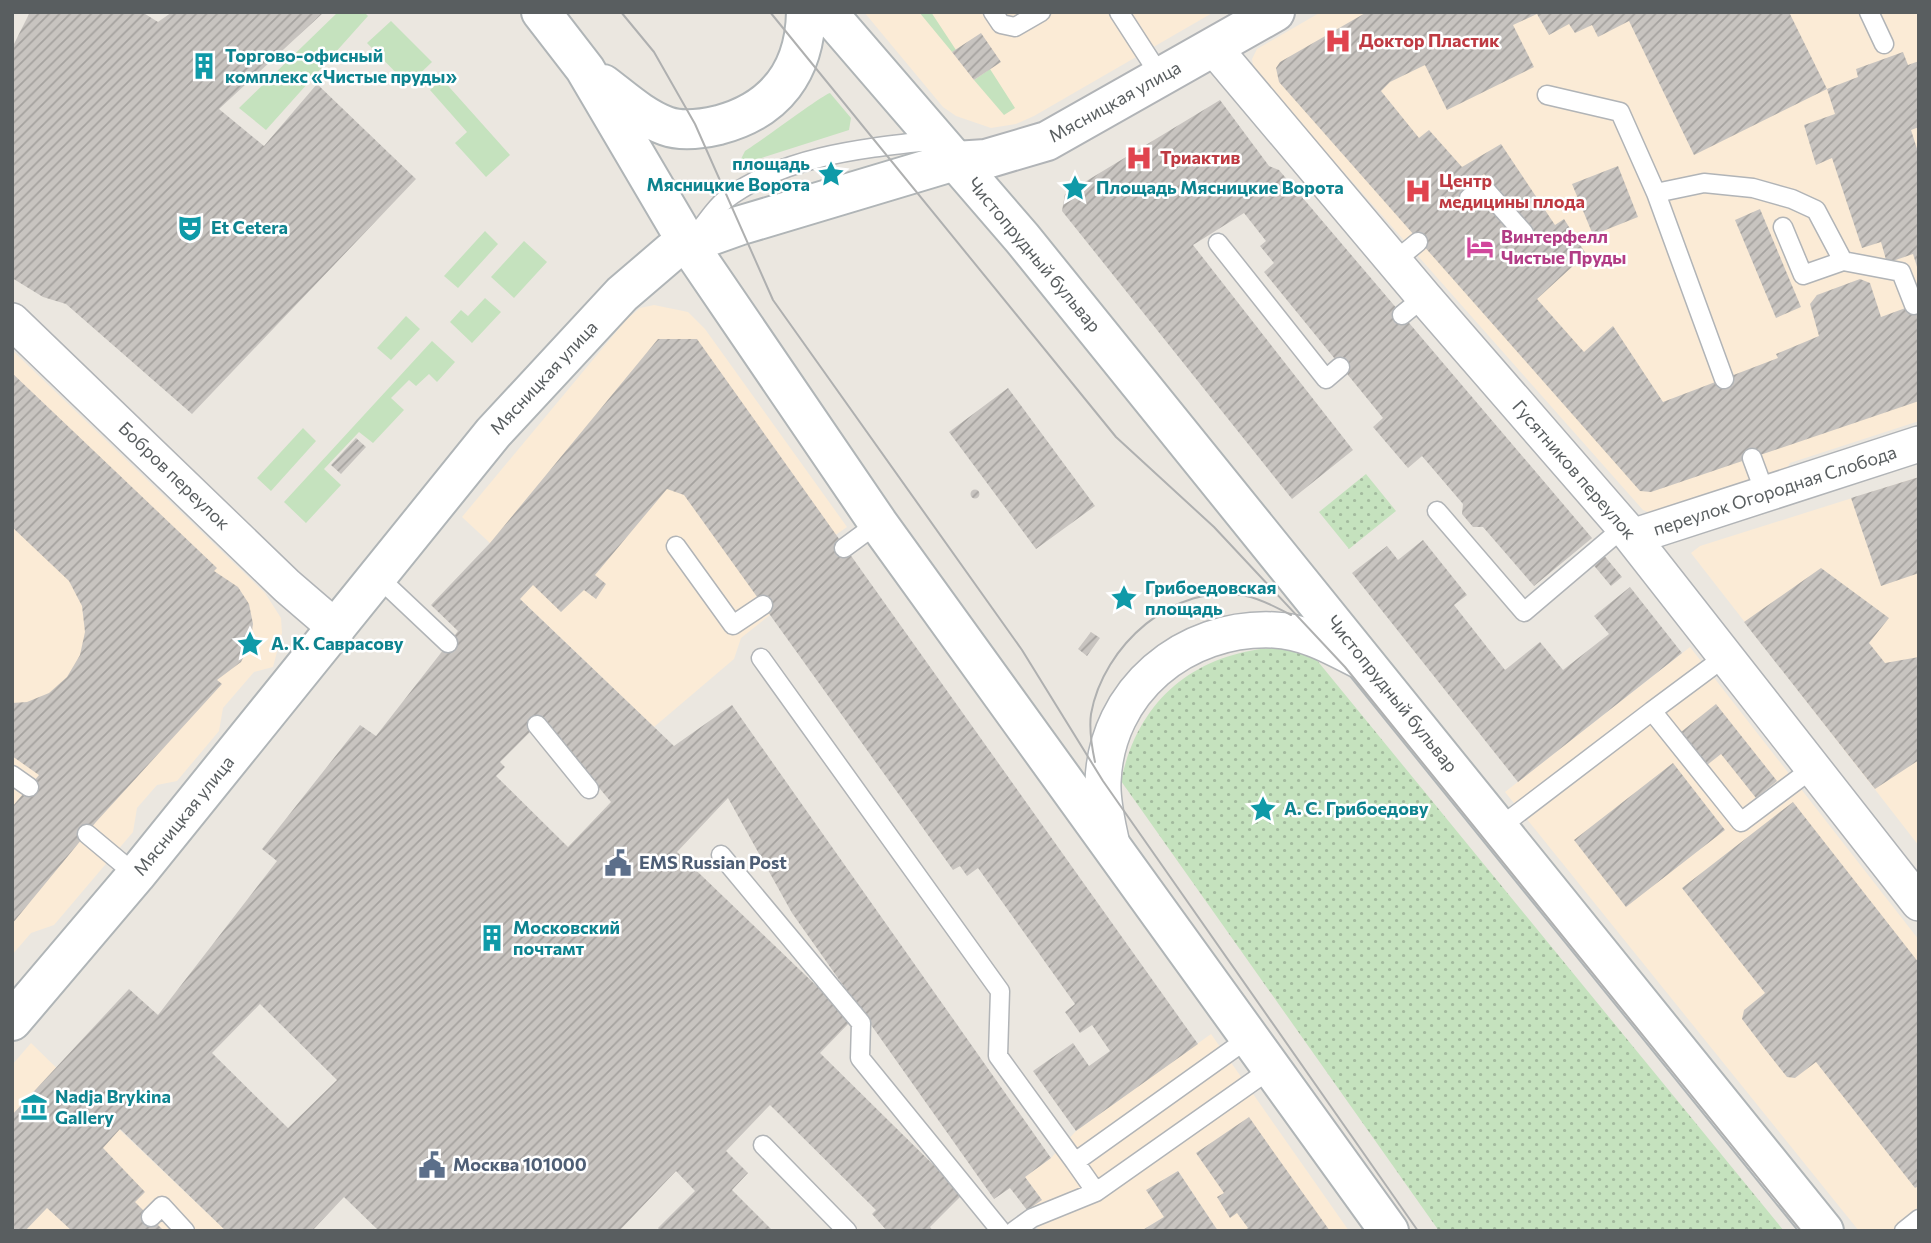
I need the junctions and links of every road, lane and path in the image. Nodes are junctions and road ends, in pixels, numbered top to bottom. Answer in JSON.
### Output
{"nodes":[{"id":1,"x":541,"y":12,"type":"edge"},
{"id":2,"x":806,"y":12,"type":"edge"},
{"id":3,"x":827,"y":12,"type":"edge"},
{"id":4,"x":993,"y":12,"type":"edge"},
{"id":5,"x":1041,"y":12,"type":"edge"},
{"id":6,"x":1119,"y":12,"type":"edge"},
{"id":7,"x":1275,"y":12,"type":"edge"},
{"id":8,"x":1869,"y":12,"type":"edge"},
{"id":9,"x":1884,"y":44,"type":"dead end"},
{"id":10,"x":1214,"y":48,"type":"junction"},
{"id":11,"x":585,"y":69,"type":"junction"},
{"id":12,"x":1161,"y":77,"type":"junction"},
{"id":13,"x":1548,"y":95,"type":"dead end"},
{"id":14,"x":946,"y":151,"type":"junction"},
{"id":15,"x":1656,"y":193,"type":"junction"},
{"id":16,"x":1469,"y":198,"type":"dead end"},
{"id":17,"x":1783,"y":227,"type":"dead end"},
{"id":18,"x":1524,"y":233,"type":"dead end"},
{"id":19,"x":1218,"y":243,"type":"dead end"},
{"id":20,"x":688,"y":244,"type":"junction"},
{"id":21,"x":1843,"y":261,"type":"junction"},
{"id":22,"x":1914,"y":305,"type":"dead end"},
{"id":23,"x":12,"y":321,"type":"edge"},
{"id":24,"x":1340,"y":367,"type":"dead end"},
{"id":25,"x":1724,"y":379,"type":"dead end"},
{"id":26,"x":1919,"y":444,"type":"edge"},
{"id":27,"x":1752,"y":458,"type":"dead end"},
{"id":28,"x":1765,"y":493,"type":"junction"},
{"id":29,"x":1437,"y":511,"type":"dead end"},
{"id":30,"x":878,"y":523,"type":"junction"},
{"id":31,"x":1628,"y":532,"type":"junction"},
{"id":32,"x":676,"y":546,"type":"dead end"},
{"id":33,"x":844,"y":548,"type":"dead end"},
{"id":34,"x":378,"y":577,"type":"junction"},
{"id":35,"x":762,"y":605,"type":"dead end"},
{"id":36,"x":337,"y":629,"type":"junction"},
{"id":37,"x":448,"y":643,"type":"dead end"},
{"id":38,"x":1726,"y":656,"type":"junction"},
{"id":39,"x":761,"y":658,"type":"dead end"},
{"id":40,"x":1371,"y":667,"type":"junction"},
{"id":41,"x":1652,"y":711,"type":"junction"},
{"id":42,"x":537,"y":725,"type":"dead end"},
{"id":43,"x":1813,"y":768,"type":"junction"},
{"id":44,"x":12,"y":775,"type":"edge"},
{"id":45,"x":29,"y":788,"type":"dead end"},
{"id":46,"x":589,"y":789,"type":"dead end"},
{"id":47,"x":1500,"y":827,"type":"junction"},
{"id":48,"x":87,"y":834,"type":"dead end"},
{"id":49,"x":1112,"y":845,"type":"junction"},
{"id":50,"x":721,"y":855,"type":"dead end"},
{"id":51,"x":136,"y":876,"type":"junction"},
{"id":52,"x":1919,"y":903,"type":"edge"},
{"id":53,"x":12,"y":1021,"type":"edge"},
{"id":54,"x":1250,"y":1037,"type":"junction"},
{"id":55,"x":1272,"y":1068,"type":"junction"},
{"id":56,"x":764,"y":1145,"type":"dead end"},
{"id":57,"x":1075,"y":1162,"type":"junction"},
{"id":58,"x":1096,"y":1192,"type":"junction"},
{"id":59,"x":151,"y":1217,"type":"dead end"},
{"id":60,"x":1919,"y":1219,"type":"edge"},
{"id":61,"x":185,"y":1231,"type":"edge"},
{"id":62,"x":847,"y":1231,"type":"edge"},
{"id":63,"x":1001,"y":1231,"type":"edge"},
{"id":64,"x":1014,"y":1231,"type":"edge"},
{"id":65,"x":1389,"y":1231,"type":"edge"},
{"id":66,"x":1824,"y":1231,"type":"edge"},
{"id":67,"x":1904,"y":1231,"type":"edge"}],
"edges":[{"from":1,"to":11,"type":"main road"},
{"from":2,"to":11,"type":"main road"},
{"from":3,"to":14,"type":"main road","name":"Чистопрудный бульвар"},
{"from":4,"to":5,"type":"lane"},
{"from":6,"to":12,"type":"lane"},
{"from":7,"to":10,"type":"main road","name":"Мясницкая улица"},
{"from":8,"to":9,"type":"lane"},
{"from":10,"to":12,"type":"main road","name":"Мясницкая улица"},
{"from":10,"to":31,"type":"street","name":"Гусятников переулок"},
{"from":11,"to":20,"type":"main road"},
{"from":12,"to":14,"type":"main road","name":"Мясницкая улица"},
{"from":13,"to":15,"type":"lane"},
{"from":14,"to":20,"type":"main road","name":"Мясницкая улица"},
{"from":14,"to":40,"type":"main road","name":"Чистопрудный бульвар"},
{"from":15,"to":21,"type":"lane"},
{"from":15,"to":25,"type":"lane"},
{"from":16,"to":18,"type":"lane"},
{"from":17,"to":21,"type":"lane"},
{"from":19,"to":24,"type":"lane"},
{"from":20,"to":30,"type":"main road"},
{"from":20,"to":34,"type":"main road","name":"Мясницкая улица"},
{"from":21,"to":22,"type":"lane"},
{"from":23,"to":36,"type":"street","name":"Бобров переулок"},
{"from":26,"to":28,"type":"street","name":"переулок Огородная Слобода"},
{"from":27,"to":28,"type":"lane"},
{"from":28,"to":31,"type":"street","name":"переулок Огородная Слобода"},
{"from":29,"to":31,"type":"lane"},
{"from":30,"to":33,"type":"lane"},
{"from":30,"to":49,"type":"main road"},
{"from":31,"to":38,"type":"street","name":"Гусятников переулок"},
{"from":32,"to":35,"type":"lane"},
{"from":34,"to":36,"type":"main road","name":"Мясницкая улица"},
{"from":34,"to":37,"type":"lane"},
{"from":36,"to":51,"type":"main road","name":"Мясницкая улица"},
{"from":38,"to":41,"type":"lane"},
{"from":38,"to":43,"type":"street","name":"Гусятников переулок"},
{"from":39,"to":57,"type":"lane"},
{"from":40,"to":47,"type":"main road","name":"Чистопрудный бульвар"},
{"from":40,"to":49,"type":"street"},
{"from":41,"to":43,"type":"lane"},
{"from":41,"to":47,"type":"lane"},
{"from":42,"to":46,"type":"lane"},
{"from":43,"to":52,"type":"street","name":"Гусятников переулок"},
{"from":44,"to":45,"type":"lane"},
{"from":47,"to":66,"type":"main road","name":"Чистопрудный бульвар"},
{"from":48,"to":51,"type":"lane"},
{"from":49,"to":54,"type":"main road"},
{"from":50,"to":63,"type":"lane"},
{"from":51,"to":53,"type":"main road","name":"Мясницкая улица"},
{"from":54,"to":55,"type":"main road"},
{"from":54,"to":57,"type":"lane"},
{"from":55,"to":58,"type":"lane"},
{"from":55,"to":65,"type":"main road"},
{"from":56,"to":62,"type":"lane"},
{"from":57,"to":58,"type":"lane"},
{"from":58,"to":64,"type":"lane"},
{"from":59,"to":61,"type":"lane"},
{"from":60,"to":67,"type":"lane"}]}
